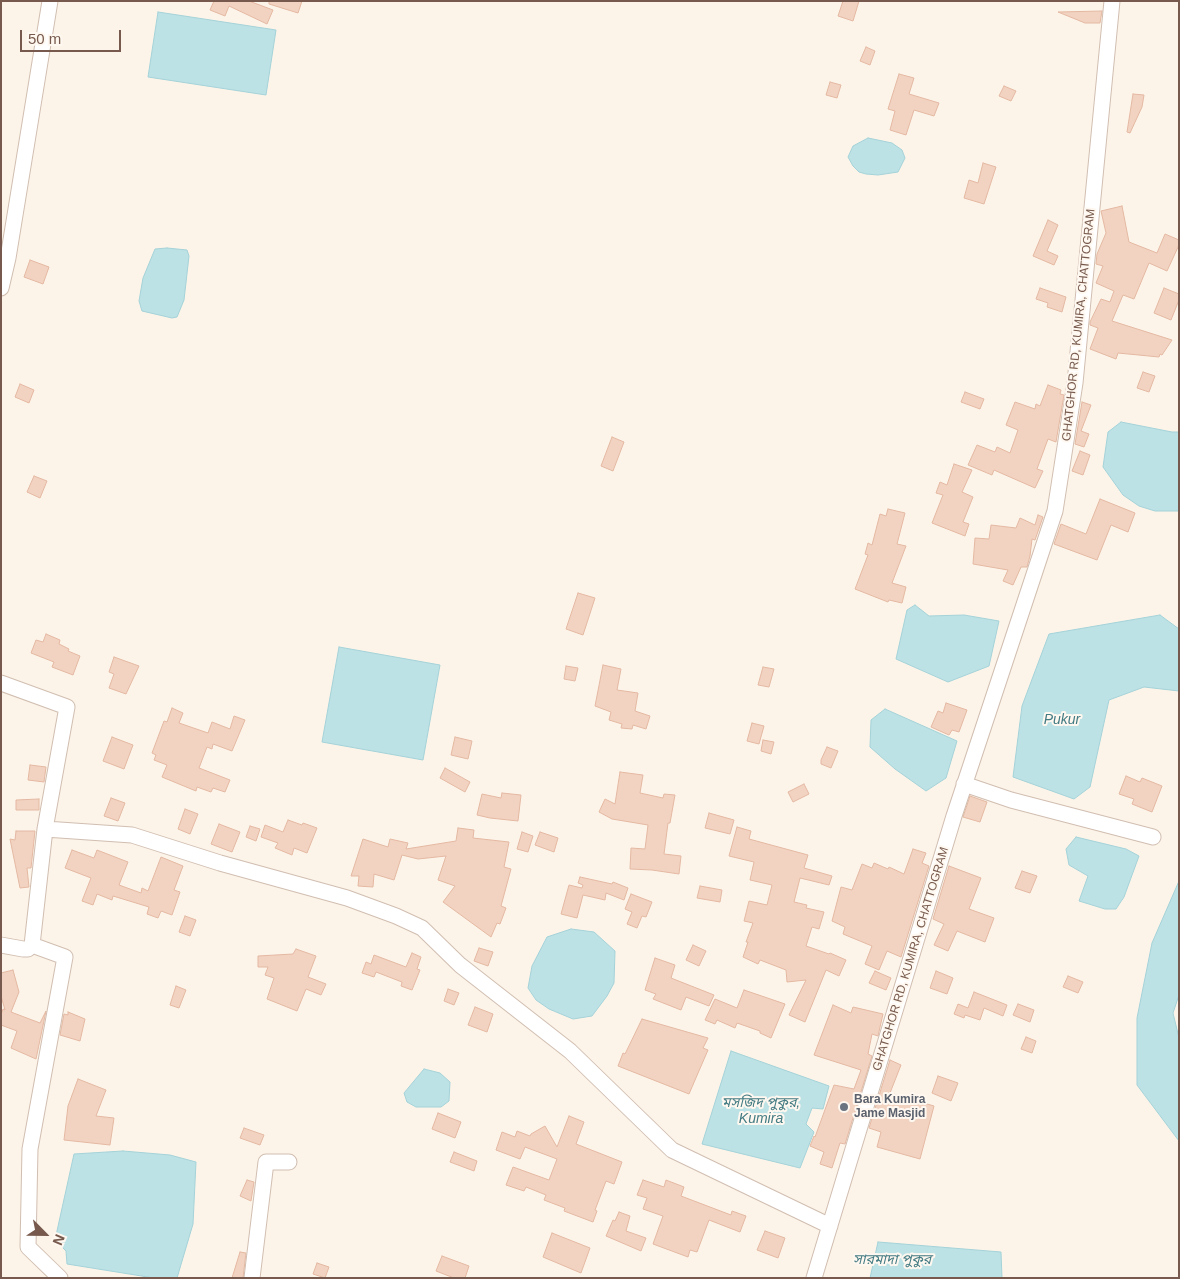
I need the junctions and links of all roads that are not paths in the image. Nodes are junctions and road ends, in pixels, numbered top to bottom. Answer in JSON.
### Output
{"nodes":[{"id":1,"x":50,"y":1,"type":"edge"},
{"id":2,"x":1112,"y":1,"type":"edge"},
{"id":3,"x":1,"y":288,"type":"edge"},
{"id":4,"x":1,"y":683,"type":"edge"},
{"id":5,"x":964,"y":784,"type":"junction"},
{"id":6,"x":45,"y":829,"type":"junction"},
{"id":7,"x":1153,"y":837,"type":"dead end"},
{"id":8,"x":1,"y":944,"type":"edge"},
{"id":9,"x":32,"y":945,"type":"junction"},
{"id":10,"x":289,"y":1162,"type":"dead end"},
{"id":11,"x":830,"y":1226,"type":"junction"},
{"id":12,"x":60,"y":1278,"type":"edge"},
{"id":13,"x":252,"y":1278,"type":"edge"},
{"id":14,"x":814,"y":1278,"type":"edge"}],
"edges":[{"from":1,"to":3,"type":"street"},
{"from":2,"to":5,"type":"street","name":"GHATGHOR RD, KUMIRA, CHATTOGRAM"},
{"from":4,"to":6,"type":"street"},
{"from":5,"to":7,"type":"street"},
{"from":5,"to":11,"type":"street","name":"GHATGHOR RD, KUMIRA, CHATTOGRAM"},
{"from":6,"to":9,"type":"street"},
{"from":6,"to":11,"type":"street"},
{"from":8,"to":9,"type":"street"},
{"from":9,"to":12,"type":"street"},
{"from":10,"to":13,"type":"street"},
{"from":11,"to":14,"type":"street","name":"GHATGHOR RD, KUMIRA, CHATTOGRAM"}]}
